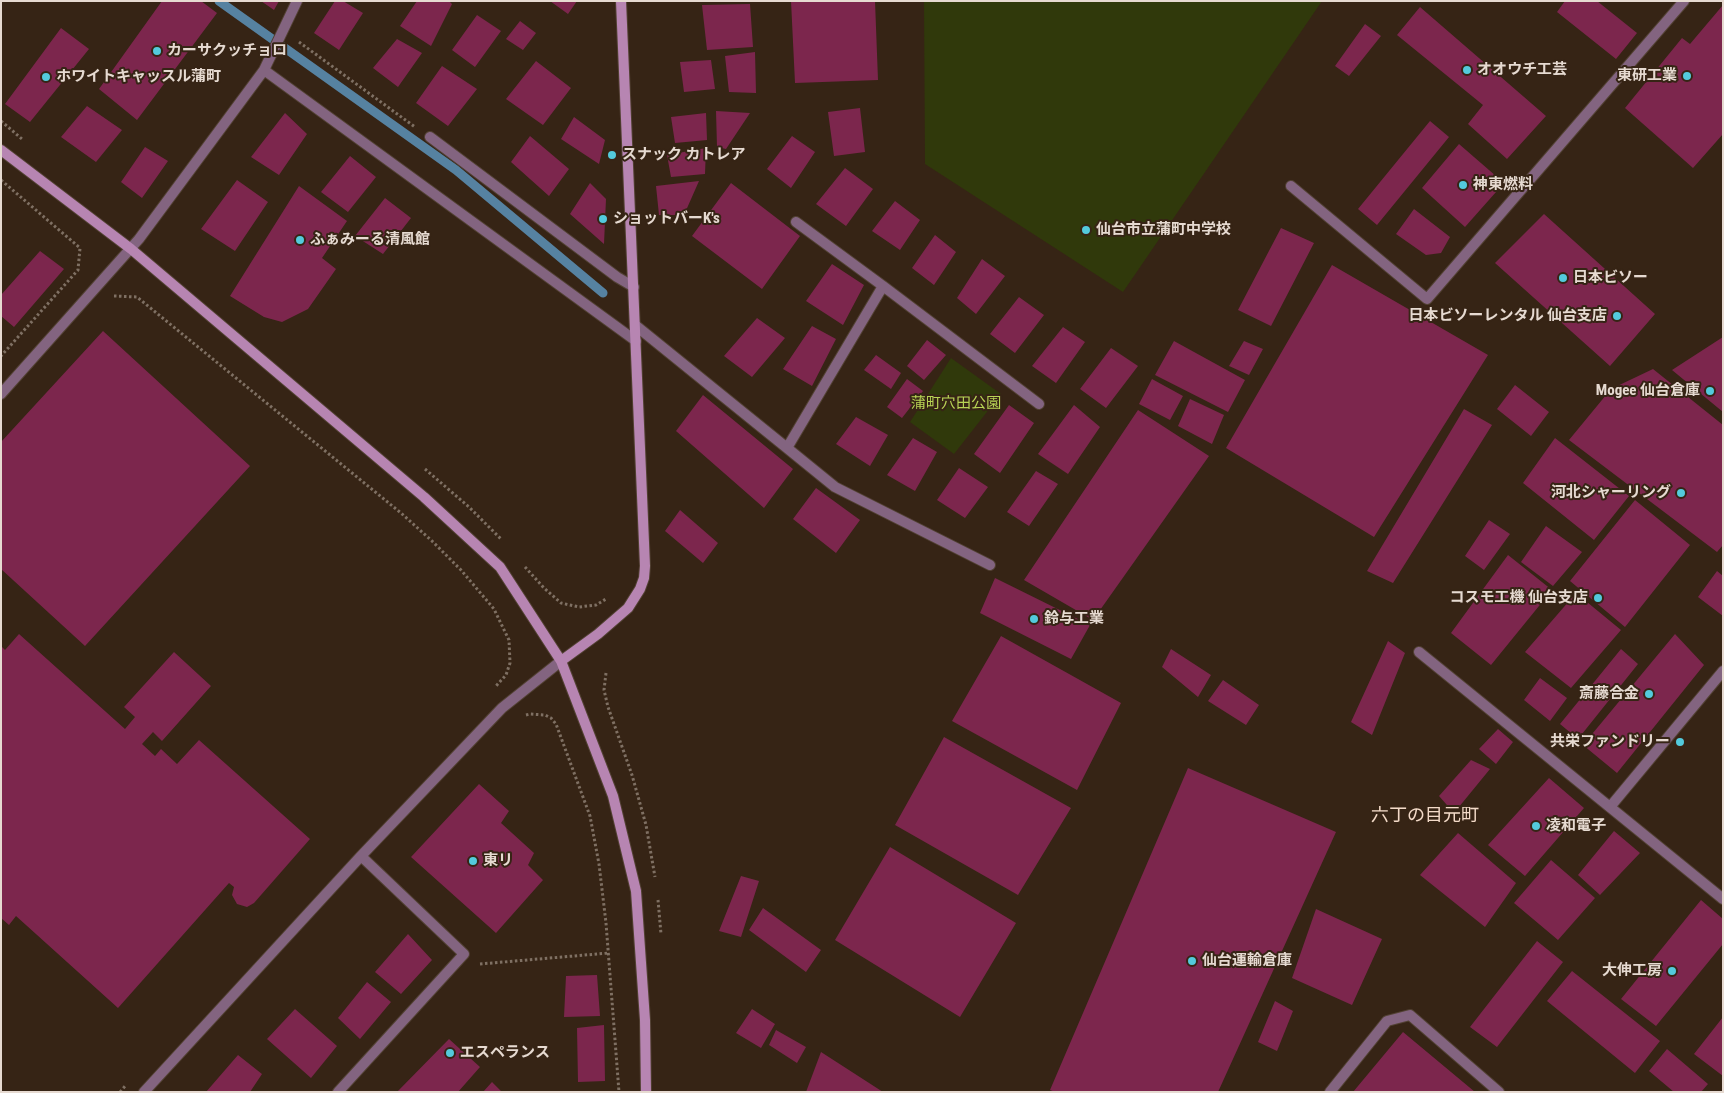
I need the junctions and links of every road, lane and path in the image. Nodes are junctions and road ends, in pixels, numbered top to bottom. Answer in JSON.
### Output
{"nodes":[{"id":1,"x":297,"y":1,"type":"edge"},
{"id":2,"x":621,"y":1,"type":"edge"},
{"id":3,"x":1684,"y":1,"type":"edge"},
{"id":4,"x":285,"y":26,"type":"junction"},
{"id":5,"x":264,"y":70,"type":"junction"},
{"id":6,"x":430,"y":138,"type":"joint"},
{"id":7,"x":1,"y":150,"type":"edge"},
{"id":8,"x":1,"y":180,"type":"edge"},
{"id":9,"x":1291,"y":186,"type":"dead end"},
{"id":10,"x":796,"y":222,"type":"dead end"},
{"id":11,"x":131,"y":250,"type":"junction"},
{"id":12,"x":883,"y":286,"type":"junction"},
{"id":13,"x":634,"y":287,"type":"junction"},
{"id":14,"x":112,"y":296,"type":"dead end"},
{"id":15,"x":636,"y":324,"type":"junction"},
{"id":16,"x":636,"y":341,"type":"junction"},
{"id":17,"x":1,"y":356,"type":"edge"},
{"id":18,"x":1,"y":394,"type":"edge"},
{"id":19,"x":1039,"y":404,"type":"dead end"},
{"id":20,"x":787,"y":448,"type":"junction"},
{"id":21,"x":418,"y":464,"type":"dead end"},
{"id":22,"x":506,"y":545,"type":"dead end"},
{"id":23,"x":519,"y":560,"type":"dead end"},
{"id":24,"x":990,"y":564,"type":"dead end"},
{"id":25,"x":611,"y":596,"type":"dead end"},
{"id":26,"x":1419,"y":652,"type":"dead end"},
{"id":27,"x":561,"y":661,"type":"junction"},
{"id":28,"x":1723,"y":671,"type":"edge"},
{"id":29,"x":492,"y":690,"type":"dead end"},
{"id":30,"x":524,"y":716,"type":"dead end"},
{"id":31,"x":1610,"y":807,"type":"junction"},
{"id":32,"x":361,"y":856,"type":"junction"},
{"id":33,"x":1723,"y":899,"type":"edge"},
{"id":34,"x":609,"y":953,"type":"junction"},
{"id":35,"x":464,"y":954,"type":"junction"},
{"id":36,"x":126,"y":1085,"type":"dead end"},
{"id":37,"x":342,"y":1090,"type":"edge"},
{"id":38,"x":120,"y":1092,"type":"edge"},
{"id":39,"x":144,"y":1092,"type":"edge"},
{"id":40,"x":619,"y":1092,"type":"edge"},
{"id":41,"x":646,"y":1092,"type":"edge"},
{"id":42,"x":1330,"y":1092,"type":"edge"},
{"id":43,"x":1499,"y":1092,"type":"edge"}],
"edges":[{"from":1,"to":4,"type":"street"},
{"from":2,"to":13,"type":"street"},
{"from":3,"to":9,"type":"street"},
{"from":4,"to":5,"type":"street"},
{"from":4,"to":6,"type":"path"},
{"from":5,"to":11,"type":"street"},
{"from":5,"to":16,"type":"street"},
{"from":6,"to":13,"type":"street"},
{"from":7,"to":11,"type":"street"},
{"from":8,"to":17,"type":"path"},
{"from":10,"to":12,"type":"street"},
{"from":11,"to":18,"type":"street"},
{"from":11,"to":27,"type":"street"},
{"from":12,"to":19,"type":"street"},
{"from":12,"to":20,"type":"street"},
{"from":13,"to":15,"type":"street"},
{"from":14,"to":29,"type":"path"},
{"from":15,"to":16,"type":"street"},
{"from":15,"to":20,"type":"street"},
{"from":16,"to":27,"type":"street"},
{"from":20,"to":24,"type":"street"},
{"from":21,"to":22,"type":"path"},
{"from":23,"to":25,"type":"path"},
{"from":26,"to":31,"type":"street"},
{"from":27,"to":32,"type":"street"},
{"from":27,"to":41,"type":"street"},
{"from":28,"to":31,"type":"street"},
{"from":30,"to":34,"type":"path"},
{"from":31,"to":33,"type":"street"},
{"from":32,"to":35,"type":"street"},
{"from":32,"to":39,"type":"street"},
{"from":34,"to":35,"type":"path"},
{"from":34,"to":40,"type":"path"},
{"from":35,"to":37,"type":"street"},
{"from":36,"to":38,"type":"path"},
{"from":42,"to":43,"type":"street"}]}
